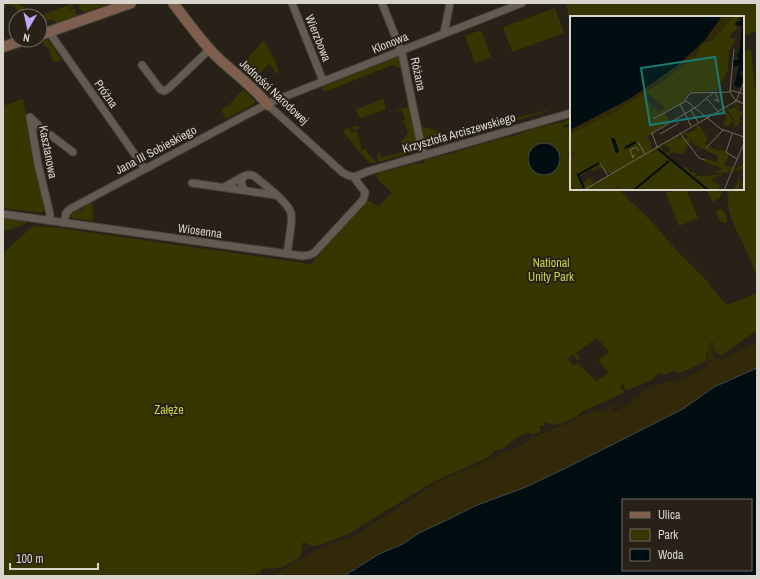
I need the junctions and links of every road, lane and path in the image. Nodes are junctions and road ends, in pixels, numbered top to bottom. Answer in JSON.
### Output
{"nodes":[{"id":1,"x":131,"y":3,"type":"edge"},
{"id":2,"x":173,"y":3,"type":"edge"},
{"id":3,"x":292,"y":3,"type":"edge"},
{"id":4,"x":382,"y":3,"type":"edge"},
{"id":5,"x":450,"y":3,"type":"edge"},
{"id":6,"x":522,"y":3,"type":"edge"},
{"id":7,"x":48,"y":32,"type":"edge"},
{"id":8,"x":444,"y":33,"type":"junction"},
{"id":9,"x":48,"y":38,"type":"edge"},
{"id":10,"x":210,"y":50,"type":"junction"},
{"id":11,"x":401,"y":50,"type":"junction"},
{"id":12,"x":142,"y":65,"type":"dead end"},
{"id":13,"x":323,"y":81,"type":"junction"},
{"id":14,"x":268,"y":104,"type":"junction"},
{"id":15,"x":570,"y":112,"type":"edge"},
{"id":16,"x":73,"y":152,"type":"dead end"},
{"id":17,"x":423,"y":154,"type":"junction"},
{"id":18,"x":145,"y":169,"type":"junction"},
{"id":19,"x":245,"y":176,"type":"junction"},
{"id":20,"x":354,"y":177,"type":"junction"},
{"id":21,"x":259,"y":180,"type":"junction"},
{"id":22,"x":192,"y":183,"type":"dead end"},
{"id":23,"x":224,"y":187,"type":"junction"},
{"id":24,"x":245,"y":190,"type":"junction"},
{"id":25,"x":253,"y":192,"type":"junction"},
{"id":26,"x":365,"y":192,"type":"joint"},
{"id":27,"x":276,"y":195,"type":"junction"},
{"id":28,"x":3,"y":214,"type":"edge"},
{"id":29,"x":50,"y":220,"type":"junction"},
{"id":30,"x":64,"y":223,"type":"junction"},
{"id":31,"x":287,"y":254,"type":"junction"}],
"edges":[{"from":1,"to":7,"type":"street"},
{"from":2,"to":10,"type":"street","name":"Jedności Narodowej"},
{"from":3,"to":13,"type":"street","name":"Wierzbowa"},
{"from":4,"to":11,"type":"street","name":"Różana"},
{"from":5,"to":8,"type":"street"},
{"from":6,"to":8,"type":"street","name":"Klonowa"},
{"from":8,"to":11,"type":"street","name":"Klonowa"},
{"from":9,"to":18,"type":"street","name":"Próżna"},
{"from":10,"to":12,"type":"street"},
{"from":10,"to":14,"type":"street","name":"Jedności Narodowej"},
{"from":11,"to":13,"type":"street","name":"Klonowa"},
{"from":11,"to":17,"type":"street","name":"Różana"},
{"from":13,"to":14,"type":"street","name":"Klonowa"},
{"from":14,"to":18,"type":"street","name":"Jana III Sobieskiego"},
{"from":14,"to":20,"type":"street","name":"Jedności Narodowej"},
{"from":15,"to":17,"type":"street","name":"Krzysztofa Arciszewskiego"},
{"from":16,"to":29,"type":"street","name":"Kasztanowa"},
{"from":17,"to":20,"type":"street","name":"Krzysztofa Arciszewskiego"},
{"from":18,"to":30,"type":"street","name":"Jana III Sobieskiego"},
{"from":19,"to":21,"type":"street"},
{"from":19,"to":23,"type":"street"},
{"from":19,"to":24,"type":"street"},
{"from":20,"to":26,"type":"street","name":"Jedności Narodowej"},
{"from":21,"to":25,"type":"street"},
{"from":21,"to":27,"type":"street"},
{"from":22,"to":23,"type":"street"},
{"from":23,"to":24,"type":"street"},
{"from":24,"to":25,"type":"street"},
{"from":25,"to":27,"type":"street"},
{"from":26,"to":31,"type":"street","name":"Wiosenna"},
{"from":27,"to":31,"type":"street"},
{"from":28,"to":29,"type":"street","name":"Wiosenna"},
{"from":29,"to":30,"type":"street","name":"Wiosenna"},
{"from":30,"to":31,"type":"street","name":"Wiosenna"}]}
